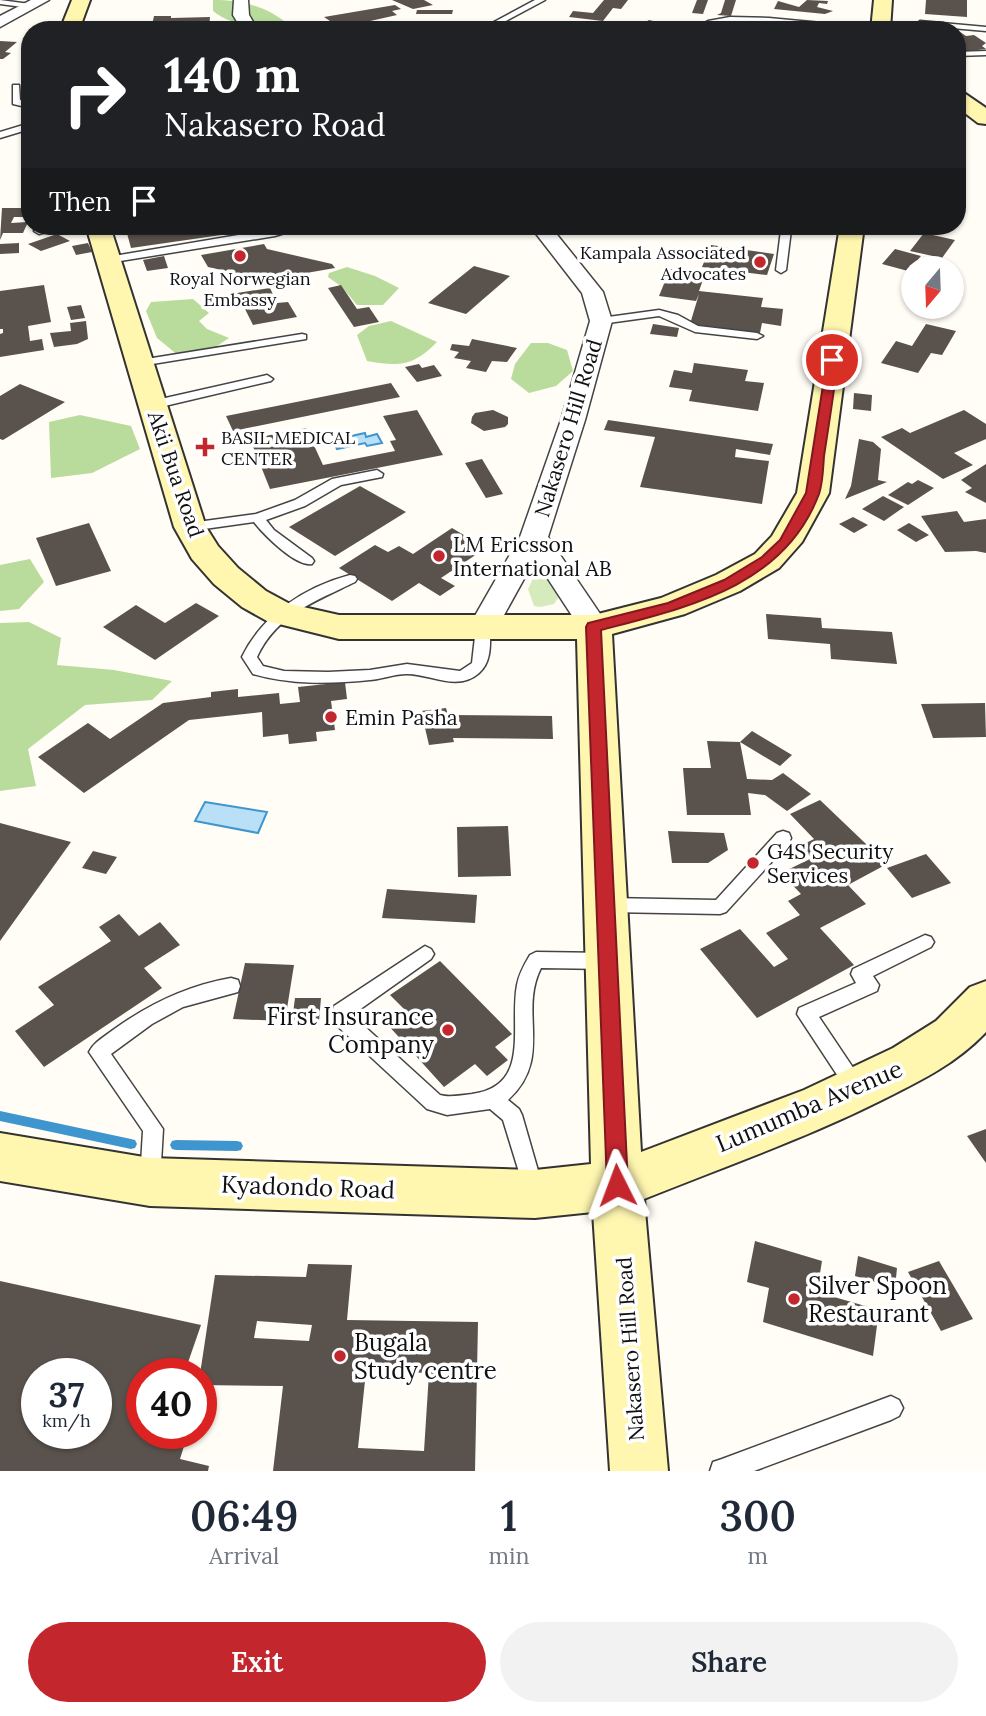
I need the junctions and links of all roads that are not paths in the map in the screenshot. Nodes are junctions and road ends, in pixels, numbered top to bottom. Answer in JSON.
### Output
{"nodes":[{"id":1,"x":81,"y":0,"type":"edge"},
{"id":2,"x":241,"y":0,"type":"edge"},
{"id":3,"x":541,"y":0,"type":"edge"},
{"id":4,"x":883,"y":0,"type":"edge"},
{"id":5,"x":0,"y":2,"type":"edge"},
{"id":6,"x":36,"y":3,"type":"edge"},
{"id":7,"x":73,"y":21,"type":"edge"},
{"id":8,"x":245,"y":21,"type":"edge"},
{"id":9,"x":500,"y":21,"type":"edge"},
{"id":10,"x":881,"y":21,"type":"edge"},
{"id":11,"x":0,"y":22,"type":"edge"},
{"id":12,"x":966,"y":27,"type":"edge"},
{"id":13,"x":986,"y":29,"type":"edge"},
{"id":14,"x":986,"y":52,"type":"edge"},
{"id":15,"x":966,"y":53,"type":"edge"},
{"id":16,"x":16,"y":87,"type":"dead end"},
{"id":17,"x":21,"y":103,"type":"edge"},
{"id":18,"x":966,"y":104,"type":"edge"},
{"id":19,"x":986,"y":118,"type":"edge"},
{"id":20,"x":21,"y":128,"type":"edge"},
{"id":21,"x":0,"y":135,"type":"edge"},
{"id":22,"x":101,"y":235,"type":"edge"},
{"id":23,"x":263,"y":235,"type":"edge"},
{"id":24,"x":547,"y":235,"type":"edge"},
{"id":25,"x":785,"y":235,"type":"edge"},
{"id":26,"x":842,"y":235,"type":"edge"},
{"id":27,"x":108,"y":260,"type":"junction"},
{"id":28,"x":781,"y":270,"type":"dead end"},
{"id":29,"x":601,"y":321,"type":"junction"},
{"id":30,"x":302,"y":337,"type":"dead end"},
{"id":31,"x":757,"y":337,"type":"dead end"},
{"id":32,"x":139,"y":363,"type":"junction"},
{"id":33,"x":267,"y":379,"type":"dead end"},
{"id":34,"x":152,"y":405,"type":"junction"},
{"id":35,"x":377,"y":474,"type":"dead end"},
{"id":36,"x":258,"y":518,"type":"junction"},
{"id":37,"x":190,"y":527,"type":"junction"},
{"id":38,"x":534,"y":537,"type":"junction"},
{"id":39,"x":307,"y":561,"type":"dead end"},
{"id":40,"x":350,"y":579,"type":"dead end"},
{"id":41,"x":279,"y":613,"type":"junction"},
{"id":42,"x":594,"y":627,"type":"junction"},
{"id":43,"x":483,"y":628,"type":"junction"},
{"id":44,"x":783,"y":838,"type":"dead end"},
{"id":45,"x":606,"y":905,"type":"junction"},
{"id":46,"x":925,"y":942,"type":"dead end"},
{"id":47,"x":425,"y":954,"type":"dead end"},
{"id":48,"x":608,"y":961,"type":"junction"},
{"id":49,"x":231,"y":986,"type":"dead end"},
{"id":50,"x":985,"y":1003,"type":"edge"},
{"id":51,"x":858,"y":1089,"type":"junction"},
{"id":52,"x":494,"y":1100,"type":"junction"},
{"id":53,"x":0,"y":1157,"type":"edge"},
{"id":54,"x":150,"y":1182,"type":"junction"},
{"id":55,"x":617,"y":1185,"type":"junction"},
{"id":56,"x":535,"y":1194,"type":"junction"},
{"id":57,"x":891,"y":1408,"type":"dead end"},
{"id":58,"x":639,"y":1471,"type":"edge"},
{"id":59,"x":722,"y":1471,"type":"edge"}],
"edges":[{"from":1,"to":7,"type":"street"},
{"from":2,"to":8,"type":"street"},
{"from":3,"to":9,"type":"lane"},
{"from":4,"to":10,"type":"street"},
{"from":5,"to":6,"type":"lane"},
{"from":6,"to":11,"type":"street"},
{"from":12,"to":13,"type":"lane"},
{"from":14,"to":15,"type":"lane"},
{"from":16,"to":17,"type":"lane"},
{"from":18,"to":19,"type":"street"},
{"from":20,"to":21,"type":"lane"},
{"from":22,"to":27,"type":"street","name":"Akii Bua Road"},
{"from":23,"to":27,"type":"lane"},
{"from":24,"to":29,"type":"street","name":"Nakasero Hill Road"},
{"from":25,"to":28,"type":"lane"},
{"from":26,"to":42,"type":"street","name":"Akii Bua Road"},
{"from":27,"to":32,"type":"street","name":"Akii Bua Road"},
{"from":29,"to":31,"type":"lane"},
{"from":29,"to":38,"type":"street","name":"Nakasero Hill Road"},
{"from":30,"to":32,"type":"lane"},
{"from":32,"to":34,"type":"street","name":"Akii Bua Road"},
{"from":33,"to":34,"type":"lane"},
{"from":34,"to":37,"type":"street","name":"Akii Bua Road"},
{"from":35,"to":36,"type":"lane"},
{"from":36,"to":37,"type":"lane"},
{"from":36,"to":39,"type":"lane"},
{"from":37,"to":41,"type":"street","name":"Akii Bua Road"},
{"from":38,"to":42,"type":"street","name":"Nakasero Hill Road"},
{"from":38,"to":43,"type":"street"},
{"from":40,"to":41,"type":"lane"},
{"from":41,"to":43,"type":"street","name":"Akii Bua Road"},
{"from":41,"to":43,"type":"lane"},
{"from":42,"to":43,"type":"street","name":"Akii Bua Road"},
{"from":42,"to":45,"type":"street","name":"Nakasero Hill Road"},
{"from":44,"to":45,"type":"lane"},
{"from":45,"to":48,"type":"street","name":"Nakasero Hill Road"},
{"from":46,"to":51,"type":"lane"},
{"from":47,"to":52,"type":"lane"},
{"from":48,"to":52,"type":"lane"},
{"from":48,"to":55,"type":"street","name":"Nakasero Hill Road"},
{"from":49,"to":54,"type":"lane"},
{"from":50,"to":51,"type":"street","name":"Lumumba Avenue"},
{"from":51,"to":55,"type":"street","name":"Lumumba Avenue"},
{"from":52,"to":56,"type":"lane"},
{"from":53,"to":54,"type":"street","name":"Kyadondo Road"},
{"from":54,"to":56,"type":"street","name":"Kyadondo Road"},
{"from":55,"to":56,"type":"street","name":"Kyadondo Road"},
{"from":55,"to":58,"type":"street","name":"Nakasero Hill Road"},
{"from":57,"to":59,"type":"lane"}]}
